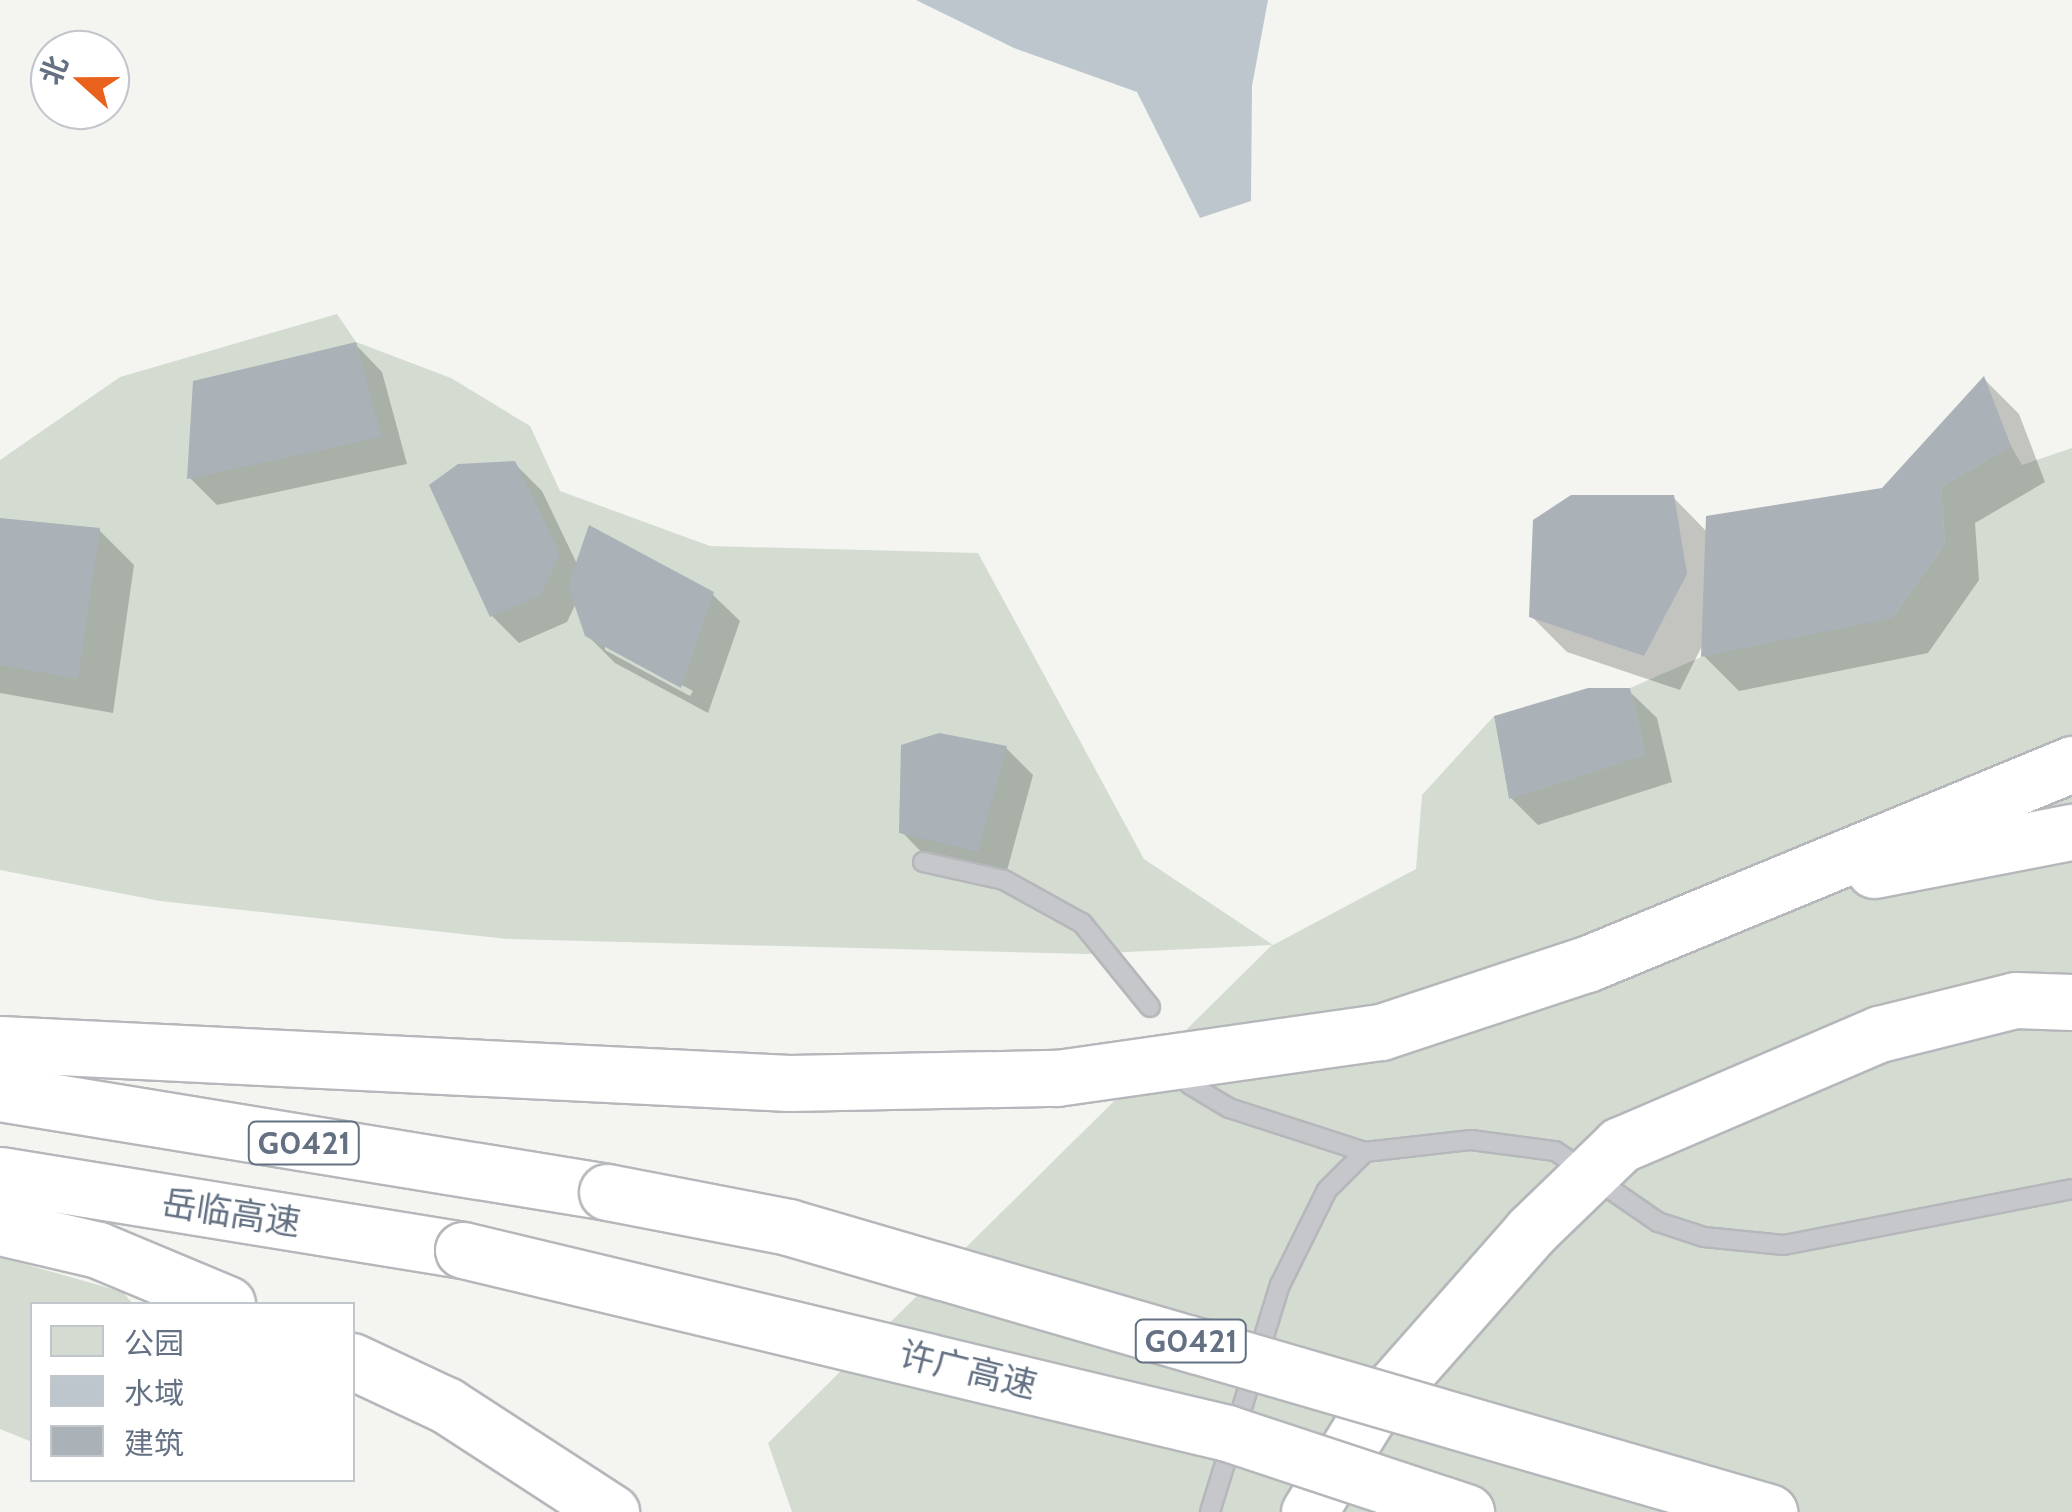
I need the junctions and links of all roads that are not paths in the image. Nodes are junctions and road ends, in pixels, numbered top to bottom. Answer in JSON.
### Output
{"nodes":[{"id":1,"x":2072,"y":764,"type":"edge"},
{"id":2,"x":2072,"y":832,"type":"edge"},
{"id":3,"x":923,"y":862,"type":"dead end"},
{"id":4,"x":1758,"y":892,"type":"junction"},
{"id":5,"x":2072,"y":1002,"type":"edge"},
{"id":6,"x":1150,"y":1007,"type":"dead end"},
{"id":7,"x":0,"y":1044,"type":"edge"},
{"id":8,"x":1189,"y":1084,"type":"dead end"},
{"id":9,"x":0,"y":1094,"type":"edge"},
{"id":10,"x":1364,"y":1152,"type":"junction"},
{"id":11,"x":1568,"y":1160,"type":"dead end"},
{"id":12,"x":0,"y":1176,"type":"edge"},
{"id":13,"x":1610,"y":1189,"type":"dead end"},
{"id":14,"x":2072,"y":1189,"type":"edge"},
{"id":15,"x":0,"y":1227,"type":"edge"},
{"id":16,"x":462,"y":1250,"type":"joint"},
{"id":17,"x":222,"y":1302,"type":"edge"},
{"id":18,"x":355,"y":1361,"type":"edge"},
{"id":19,"x":611,"y":1512,"type":"edge"},
{"id":20,"x":1210,"y":1512,"type":"edge"},
{"id":21,"x":1309,"y":1512,"type":"edge"},
{"id":22,"x":1466,"y":1512,"type":"edge"},
{"id":23,"x":1769,"y":1512,"type":"edge"}],
"edges":[{"from":1,"to":4,"type":"highway"},
{"from":2,"to":4,"type":"highway"},
{"from":3,"to":6,"type":"lane"},
{"from":4,"to":7,"type":"highway"},
{"from":5,"to":21,"type":"highway"},
{"from":8,"to":10,"type":"lane"},
{"from":9,"to":23,"type":"highway","number":"G0421","bridge":true},
{"from":10,"to":11,"type":"lane"},
{"from":10,"to":20,"type":"lane"},
{"from":12,"to":16,"type":"highway","name":"岳临高速","number":"G0421"},
{"from":13,"to":14,"type":"lane"},
{"from":15,"to":17,"type":"highway"},
{"from":16,"to":22,"type":"highway","name":"许广高速","number":"G0421","bridge":true},
{"from":18,"to":19,"type":"highway"}]}
